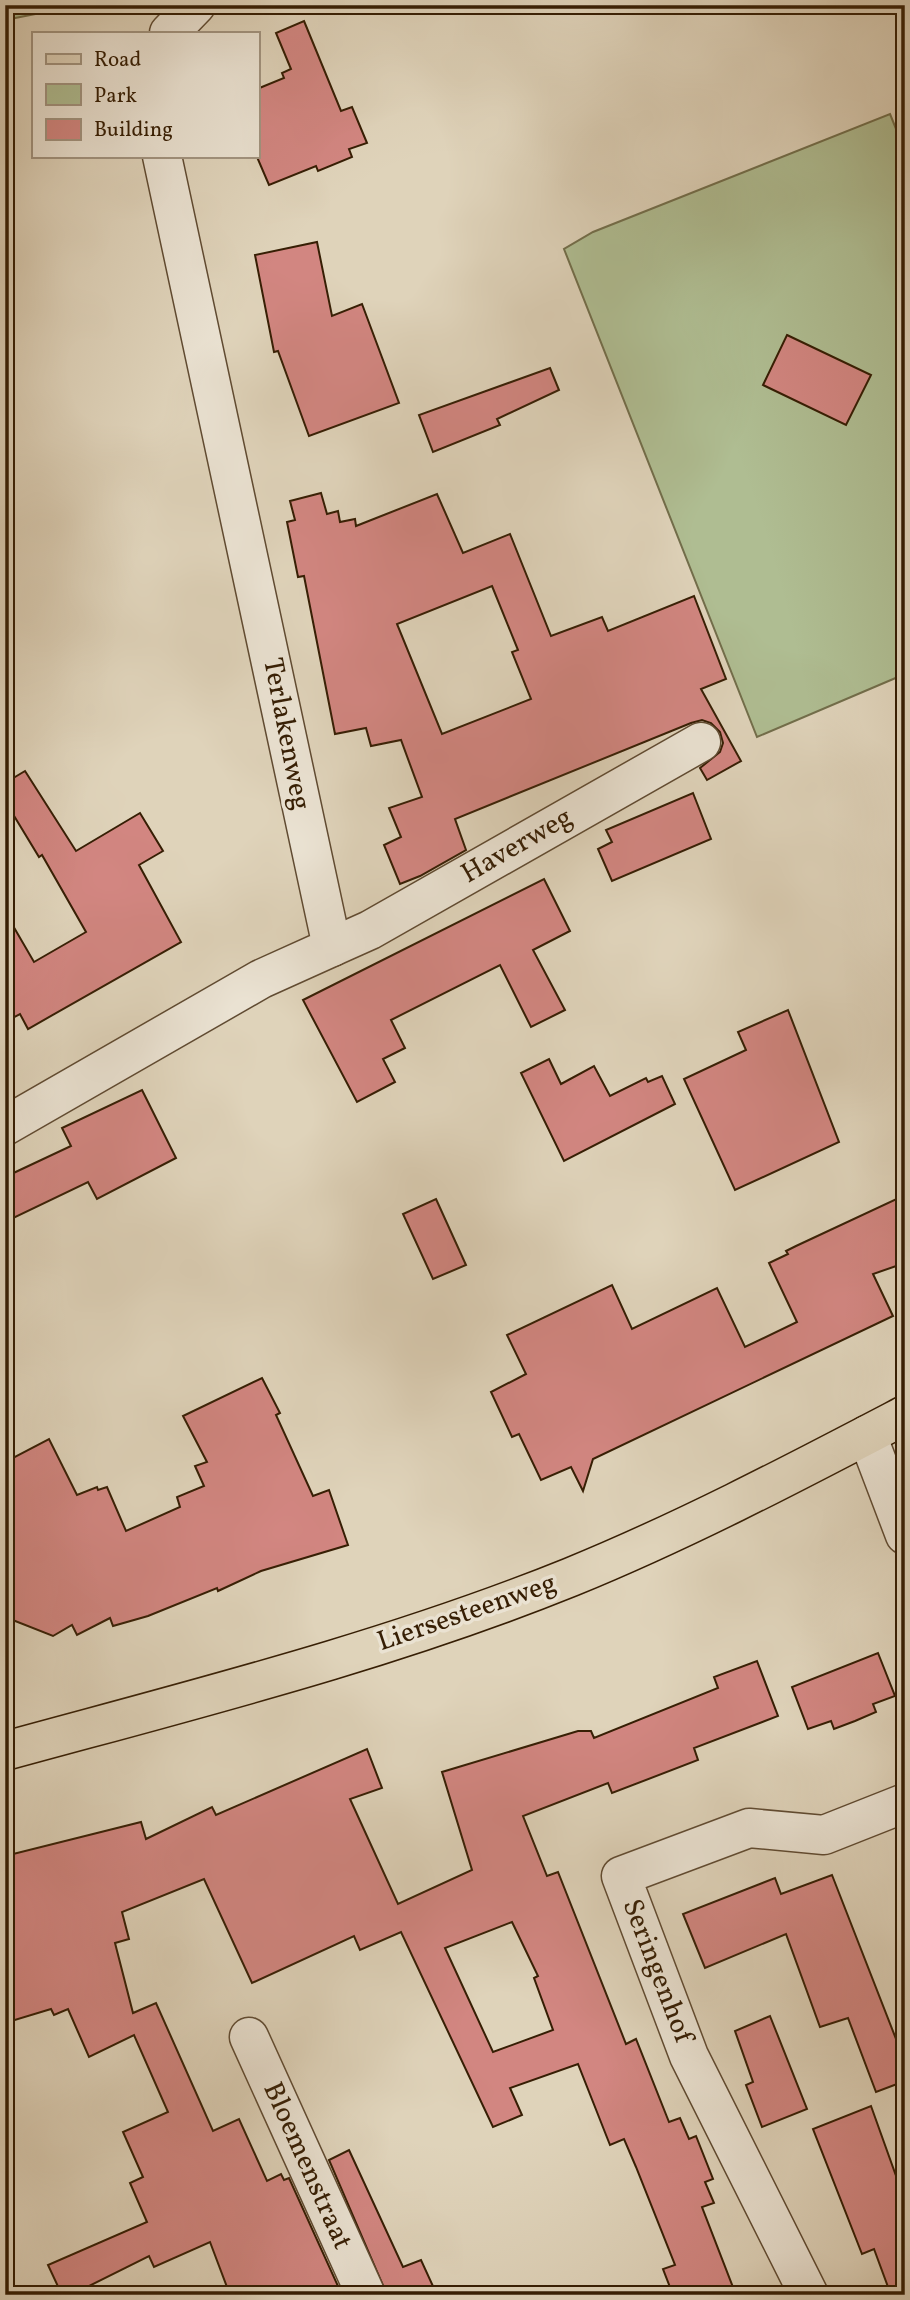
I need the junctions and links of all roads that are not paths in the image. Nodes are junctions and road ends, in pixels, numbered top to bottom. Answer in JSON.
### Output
{"nodes":[{"id":1,"x":196,"y":5,"type":"edge"},
{"id":2,"x":170,"y":32,"type":"edge"},
{"id":3,"x":162,"y":158,"type":"edge"},
{"id":4,"x":701,"y":742,"type":"dead end"},
{"id":5,"x":332,"y":947,"type":"junction"},
{"id":6,"x":5,"y":1126,"type":"edge"},
{"id":7,"x":905,"y":1415,"type":"edge"},
{"id":8,"x":867,"y":1435,"type":"junction"},
{"id":9,"x":905,"y":1535,"type":"edge"},
{"id":10,"x":5,"y":1751,"type":"edge"},
{"id":11,"x":905,"y":1803,"type":"edge"},
{"id":12,"x":249,"y":2037,"type":"dead end"},
{"id":13,"x":366,"y":2295,"type":"edge"},
{"id":14,"x":808,"y":2295,"type":"edge"}],
"edges":[{"from":1,"to":2,"type":"street"},
{"from":3,"to":5,"type":"street","name":"Terlakenweg"},
{"from":4,"to":5,"type":"street","name":"Haverweg"},
{"from":5,"to":6,"type":"street"},
{"from":7,"to":8,"type":"main road","name":"Liersesteenweg"},
{"from":8,"to":9,"type":"street"},
{"from":8,"to":10,"type":"main road","name":"Liersesteenweg"},
{"from":11,"to":14,"type":"street","name":"Seringenhof"},
{"from":12,"to":13,"type":"street","name":"Bloemenstraat"}]}
